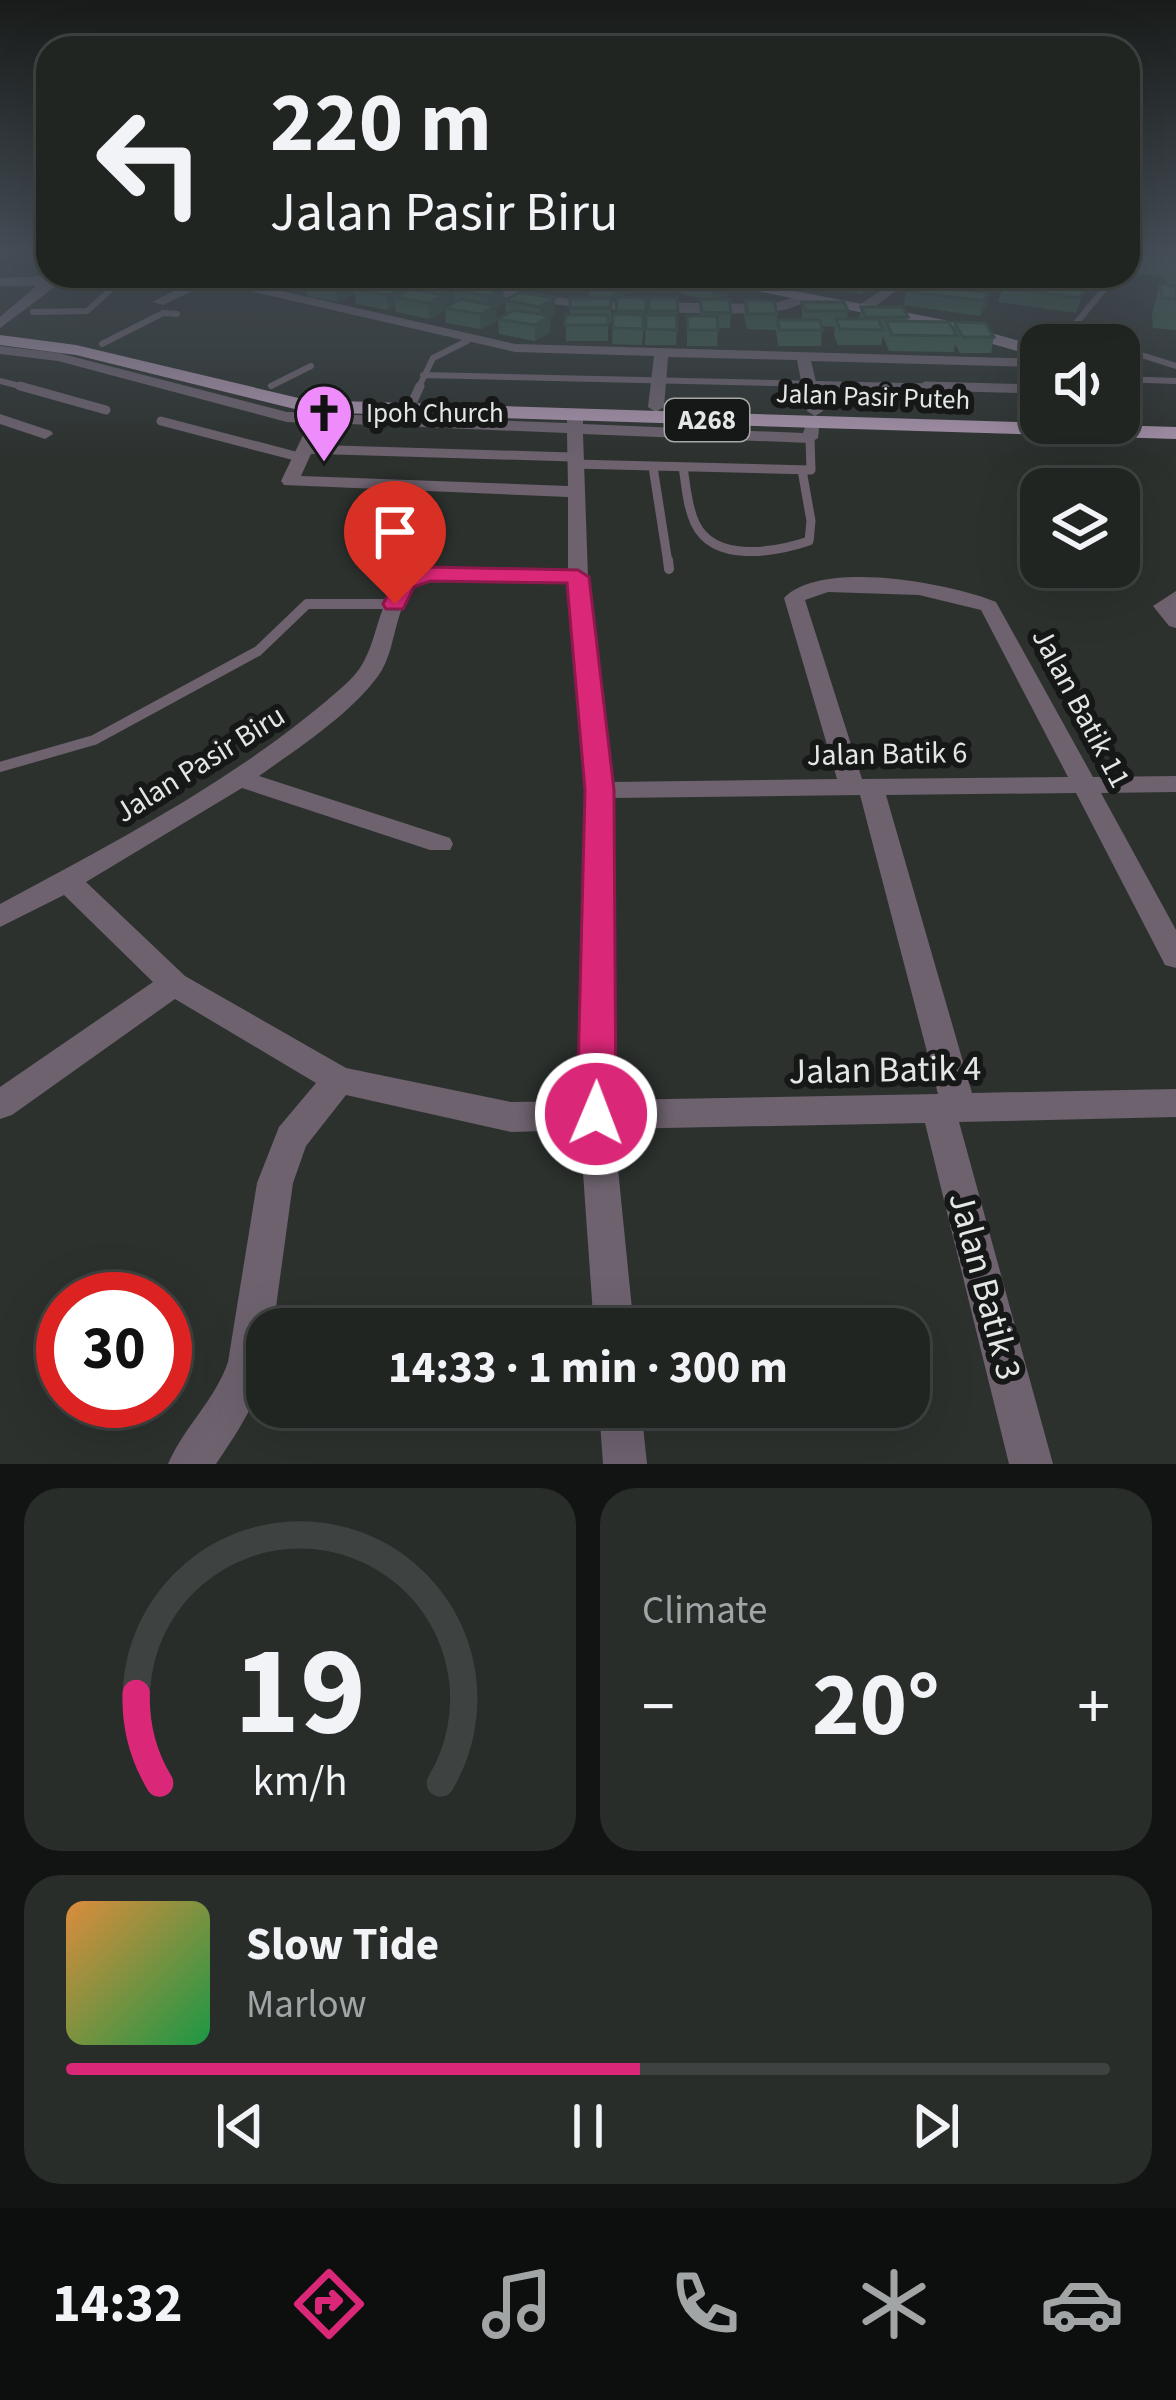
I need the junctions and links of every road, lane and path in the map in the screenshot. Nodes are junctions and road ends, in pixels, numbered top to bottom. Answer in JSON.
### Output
{"nodes":[{"id":1,"x":143,"y":323,"type":"edge"},
{"id":2,"x":391,"y":323,"type":"edge"},
{"id":3,"x":934,"y":323,"type":"edge"},
{"id":4,"x":1,"y":338,"type":"edge"},
{"id":5,"x":467,"y":341,"type":"junction"},
{"id":6,"x":102,"y":344,"type":"junction"},
{"id":7,"x":1020,"y":346,"type":"edge"},
{"id":8,"x":661,"y":354,"type":"junction"},
{"id":9,"x":1140,"y":355,"type":"edge"},
{"id":10,"x":803,"y":357,"type":"junction"},
{"id":11,"x":1020,"y":362,"type":"edge"},
{"id":12,"x":311,"y":366,"type":"dead end"},
{"id":13,"x":1176,"y":366,"type":"edge"},
{"id":14,"x":423,"y":375,"type":"junction"},
{"id":15,"x":184,"y":376,"type":"junction"},
{"id":16,"x":1140,"y":380,"type":"edge"},
{"id":17,"x":0,"y":381,"type":"edge"},
{"id":18,"x":657,"y":381,"type":"junction"},
{"id":19,"x":1176,"y":381,"type":"edge"},
{"id":20,"x":264,"y":384,"type":"junction"},
{"id":21,"x":809,"y":384,"type":"junction"},
{"id":22,"x":164,"y":386,"type":"junction"},
{"id":23,"x":1020,"y":389,"type":"edge"},
{"id":24,"x":413,"y":401,"type":"junction"},
{"id":25,"x":656,"y":407,"type":"junction"},
{"id":26,"x":106,"y":410,"type":"dead end"},
{"id":27,"x":321,"y":413,"type":"junction"},
{"id":28,"x":0,"y":419,"type":"edge"},
{"id":29,"x":1020,"y":419,"type":"edge"},
{"id":30,"x":161,"y":421,"type":"dead end"},
{"id":31,"x":813,"y":424,"type":"junction"},
{"id":32,"x":1140,"y":424,"type":"edge"},
{"id":33,"x":1020,"y":425,"type":"edge"},
{"id":34,"x":1140,"y":427,"type":"edge"},
{"id":35,"x":1175,"y":429,"type":"edge"},
{"id":36,"x":45,"y":434,"type":"dead end"},
{"id":37,"x":573,"y":452,"type":"junction"},
{"id":38,"x":301,"y":453,"type":"junction"},
{"id":39,"x":653,"y":467,"type":"junction"},
{"id":40,"x":682,"y":467,"type":"junction"},
{"id":41,"x":802,"y":470,"type":"junction"},
{"id":42,"x":669,"y":569,"type":"dead end"},
{"id":43,"x":578,"y":577,"type":"junction"},
{"id":44,"x":1176,"y":597,"type":"edge"},
{"id":45,"x":794,"y":598,"type":"joint"},
{"id":46,"x":395,"y":604,"type":"junction"},
{"id":47,"x":1176,"y":622,"type":"edge"},
{"id":48,"x":0,"y":767,"type":"edge"},
{"id":49,"x":241,"y":779,"type":"junction"},
{"id":50,"x":1176,"y":784,"type":"edge"},
{"id":51,"x":1084,"y":785,"type":"junction"},
{"id":52,"x":862,"y":787,"type":"junction"},
{"id":53,"x":599,"y":790,"type":"junction"},
{"id":54,"x":440,"y":844,"type":"dead end"},
{"id":55,"x":67,"y":881,"type":"junction"},
{"id":56,"x":0,"y":917,"type":"edge"},
{"id":57,"x":1176,"y":957,"type":"edge"},
{"id":58,"x":174,"y":984,"type":"junction"},
{"id":59,"x":338,"y":1080,"type":"junction"},
{"id":60,"x":1176,"y":1103,"type":"edge"},
{"id":61,"x":0,"y":1105,"type":"edge"},
{"id":62,"x":949,"y":1108,"type":"junction"},
{"id":63,"x":596,"y":1114,"type":"junction"},
{"id":64,"x":612,"y":1308,"type":"edge"},
{"id":65,"x":622,"y":1428,"type":"edge"},
{"id":66,"x":190,"y":1464,"type":"edge"},
{"id":67,"x":625,"y":1464,"type":"edge"},
{"id":68,"x":1031,"y":1464,"type":"edge"}],
"edges":[{"from":1,"to":6,"type":"lane"},
{"from":2,"to":5,"type":"street"},
{"from":3,"to":7,"type":"main road"},
{"from":4,"to":6,"type":"main road","name":"Jalan Pasir Puteh","number":"A268"},
{"from":4,"to":15,"type":"main road","name":"Jalan Pasir Puteh","number":"A268"},
{"from":4,"to":22,"type":"street"},
{"from":5,"to":8,"type":"street"},
{"from":5,"to":14,"type":"lane"},
{"from":6,"to":20,"type":"main road","name":"Jalan Pasir Puteh","number":"A268"},
{"from":8,"to":10,"type":"street"},
{"from":8,"to":18,"type":"street"},
{"from":9,"to":13,"type":"lane"},
{"from":10,"to":11,"type":"street"},
{"from":10,"to":21,"type":"street"},
{"from":12,"to":20,"type":"lane"},
{"from":14,"to":18,"type":"lane"},
{"from":14,"to":24,"type":"lane"},
{"from":15,"to":22,"type":"street"},
{"from":15,"to":27,"type":"main road","name":"Jalan Pasir Puteh","number":"A268"},
{"from":16,"to":19,"type":"lane"},
{"from":17,"to":26,"type":"lane"},
{"from":18,"to":21,"type":"lane"},
{"from":18,"to":25,"type":"street"},
{"from":20,"to":24,"type":"main road","name":"Jalan Pasir Puteh","number":"A268"},
{"from":20,"to":27,"type":"main road"},
{"from":21,"to":23,"type":"lane"},
{"from":21,"to":31,"type":"street"},
{"from":22,"to":27,"type":"street"},
{"from":24,"to":25,"type":"main road","name":"Jalan Pasir Puteh","number":"A268"},
{"from":25,"to":31,"type":"main road","name":"Jalan Pasir Puteh","number":"A268"},
{"from":27,"to":37,"type":"main road","name":"Jalan Pasir Puteh","number":"A268"},
{"from":27,"to":38,"type":"street"},
{"from":28,"to":36,"type":"street"},
{"from":29,"to":31,"type":"main road","name":"Jalan Pasir Puteh","number":"A268"},
{"from":30,"to":38,"type":"lane"},
{"from":31,"to":33,"type":"main road","name":"Jalan Pasir Puteh","number":"A268"},
{"from":31,"to":37,"type":"main road","name":"Jalan Pasir Puteh","number":"A268"},
{"from":31,"to":41,"type":"lane"},
{"from":32,"to":35,"type":"main road","name":"Jalan Pasir Puteh","number":"A268"},
{"from":34,"to":35,"type":"main road","name":"Jalan Pasir Puteh","number":"A268"},
{"from":37,"to":38,"type":"lane"},
{"from":37,"to":38,"type":"street"},
{"from":37,"to":39,"type":"lane"},
{"from":37,"to":43,"type":"street"},
{"from":39,"to":40,"type":"lane"},
{"from":39,"to":42,"type":"lane"},
{"from":40,"to":41,"type":"lane"},
{"from":40,"to":41,"type":"lane"},
{"from":43,"to":46,"type":"street"},
{"from":43,"to":53,"type":"street"},
{"from":44,"to":47,"type":"street"},
{"from":45,"to":51,"type":"street","name":"Jalan Batik 11"},
{"from":45,"to":52,"type":"street","name":"Jalan Batik 3"},
{"from":46,"to":48,"type":"lane"},
{"from":46,"to":49,"type":"street","name":"Jalan Pasir Biru"},
{"from":49,"to":54,"type":"street"},
{"from":49,"to":55,"type":"street","name":"Jalan Pasir Biru"},
{"from":50,"to":51,"type":"street","name":"Jalan Batik 6"},
{"from":51,"to":52,"type":"street","name":"Jalan Batik 6"},
{"from":51,"to":57,"type":"street","name":"Jalan Batik 11"},
{"from":52,"to":53,"type":"street","name":"Jalan Batik 6"},
{"from":52,"to":62,"type":"street","name":"Jalan Batik 3"},
{"from":53,"to":63,"type":"street"},
{"from":55,"to":56,"type":"street","name":"Jalan Pasir Biru"},
{"from":55,"to":58,"type":"street","name":"Jalan Batik 4"},
{"from":58,"to":59,"type":"street","name":"Jalan Batik 4"},
{"from":58,"to":61,"type":"street"},
{"from":59,"to":63,"type":"street","name":"Jalan Batik 4"},
{"from":59,"to":66,"type":"street"},
{"from":60,"to":62,"type":"street","name":"Jalan Batik 4"},
{"from":62,"to":63,"type":"street","name":"Jalan Batik 4"},
{"from":62,"to":68,"type":"street","name":"Jalan Batik 3"},
{"from":63,"to":64,"type":"street"},
{"from":65,"to":67,"type":"street"}]}
